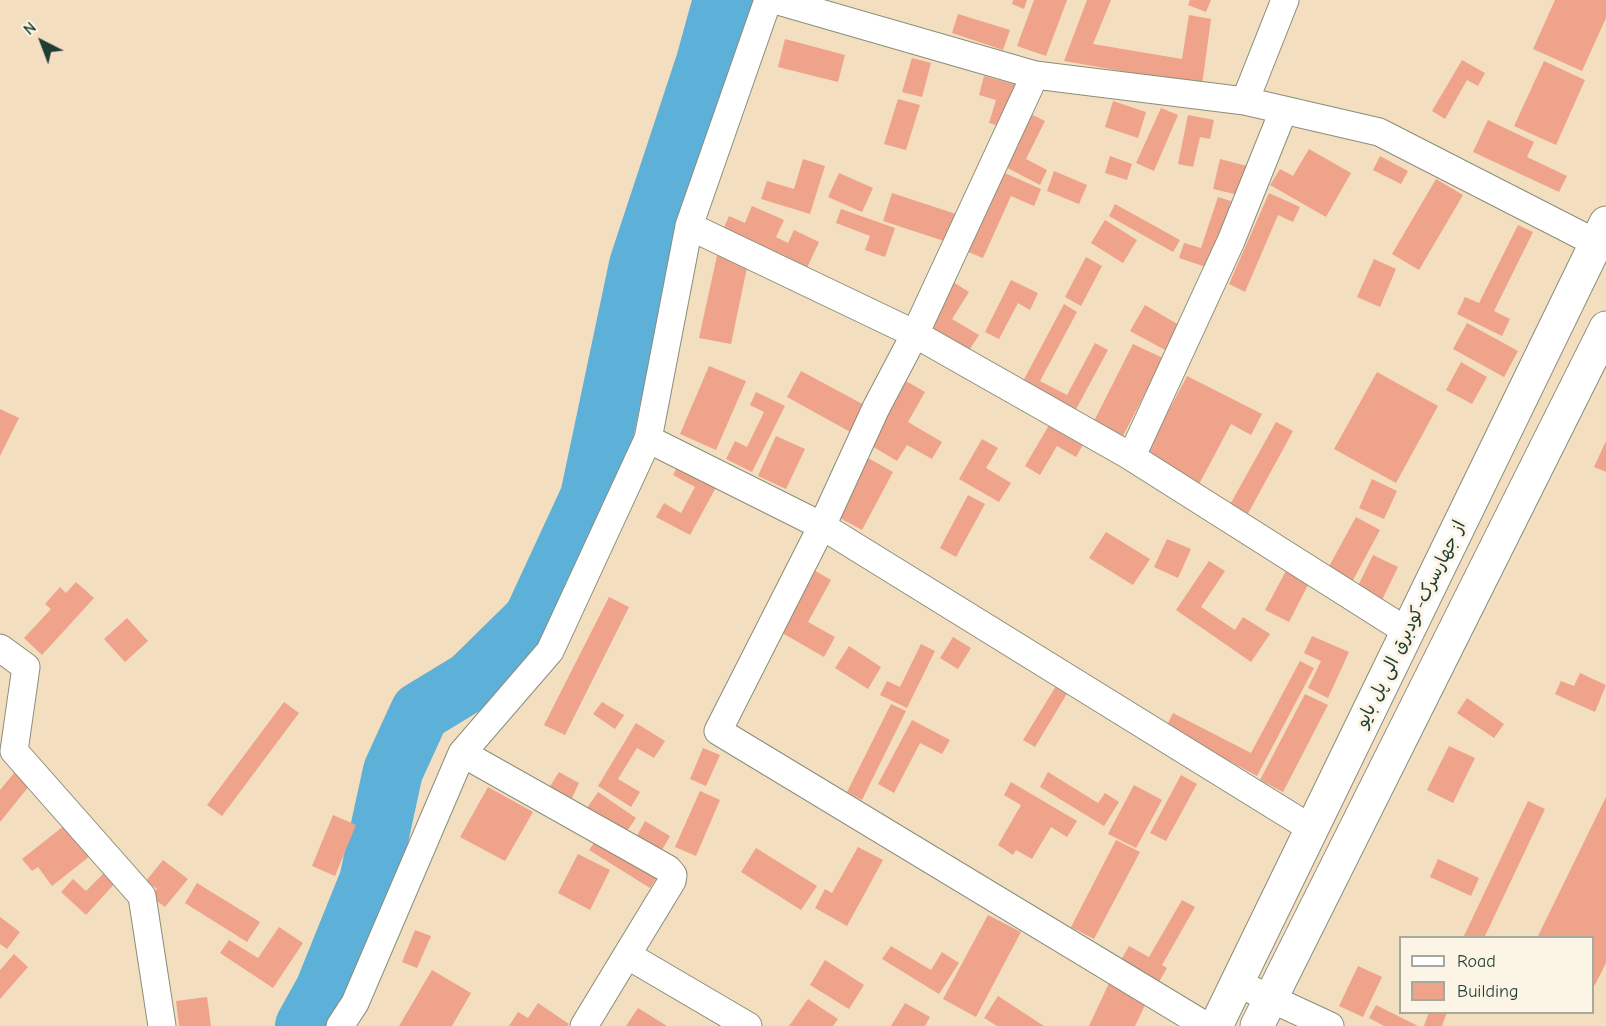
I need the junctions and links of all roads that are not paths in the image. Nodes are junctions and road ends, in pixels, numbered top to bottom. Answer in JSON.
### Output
{"nodes":[{"id":1,"x":768,"y":0,"type":"edge"},
{"id":2,"x":775,"y":0,"type":"edge"},
{"id":3,"x":1286,"y":0,"type":"edge"},
{"id":4,"x":1035,"y":75,"type":"junction"},
{"id":5,"x":1245,"y":101,"type":"junction"},
{"id":6,"x":1282,"y":110,"type":"junction"},
{"id":7,"x":689,"y":226,"type":"junction"},
{"id":8,"x":1601,"y":233,"type":"edge"},
{"id":9,"x":1606,"y":328,"type":"edge"},
{"id":10,"x":915,"y":334,"type":"junction"},
{"id":11,"x":648,"y":439,"type":"junction"},
{"id":12,"x":1130,"y":456,"type":"junction"},
{"id":13,"x":822,"y":526,"type":"junction"},
{"id":14,"x":1408,"y":632,"type":"junction"},
{"id":15,"x":0,"y":648,"type":"edge"},
{"id":16,"x":462,"y":753,"type":"junction"},
{"id":17,"x":7,"y":760,"type":"edge"},
{"id":18,"x":1312,"y":829,"type":"junction"},
{"id":19,"x":627,"y":955,"type":"junction"},
{"id":20,"x":1237,"y":983,"type":"junction"},
{"id":21,"x":1264,"y":1012,"type":"edge"},
{"id":22,"x":162,"y":1026,"type":"edge"},
{"id":23,"x":340,"y":1026,"type":"edge"},
{"id":24,"x":584,"y":1026,"type":"edge"},
{"id":25,"x":748,"y":1026,"type":"edge"},
{"id":26,"x":1206,"y":1026,"type":"edge"},
{"id":27,"x":1216,"y":1026,"type":"edge"},
{"id":28,"x":1330,"y":1026,"type":"edge"}],
"edges":[{"from":1,"to":7,"type":"street"},
{"from":2,"to":4,"type":"street"},
{"from":3,"to":5,"type":"street"},
{"from":4,"to":5,"type":"street"},
{"from":4,"to":10,"type":"street"},
{"from":5,"to":6,"type":"street"},
{"from":6,"to":8,"type":"street"},
{"from":6,"to":12,"type":"street"},
{"from":7,"to":10,"type":"street"},
{"from":7,"to":11,"type":"street"},
{"from":8,"to":14,"type":"street","name":"از جهارسرک-کودبرق الی پل بایو"},
{"from":9,"to":21,"type":"street"},
{"from":10,"to":12,"type":"street"},
{"from":10,"to":13,"type":"street"},
{"from":11,"to":13,"type":"street"},
{"from":11,"to":16,"type":"street"},
{"from":12,"to":14,"type":"street"},
{"from":13,"to":18,"type":"street"},
{"from":13,"to":26,"type":"street"},
{"from":14,"to":18,"type":"street","name":"از جهارسرک-کودبرق الی پل بایو"},
{"from":15,"to":17,"type":"street"},
{"from":16,"to":19,"type":"street"},
{"from":16,"to":23,"type":"street"},
{"from":17,"to":22,"type":"street"},
{"from":18,"to":20,"type":"street","name":"از جهارسرک-کودبرق الی پل بایو"},
{"from":19,"to":24,"type":"street"},
{"from":19,"to":25,"type":"street"},
{"from":20,"to":21,"type":"street"},
{"from":20,"to":27,"type":"street","name":"از جهارسرک-کودبرق الی پل بایو"},
{"from":21,"to":28,"type":"street"}]}
